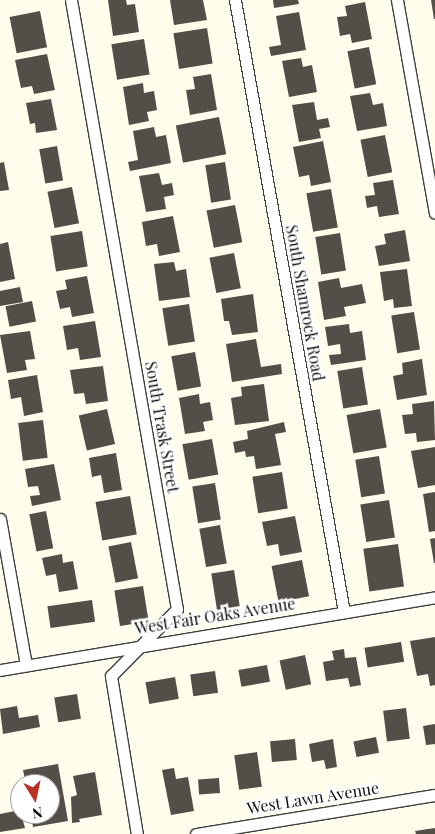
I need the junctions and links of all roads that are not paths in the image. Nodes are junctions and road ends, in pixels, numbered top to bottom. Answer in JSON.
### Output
{"nodes":[{"id":1,"x":71,"y":0,"type":"edge"},
{"id":2,"x":234,"y":0,"type":"edge"},
{"id":3,"x":397,"y":0,"type":"edge"},
{"id":4,"x":435,"y":213,"type":"edge"},
{"id":5,"x":0,"y":519,"type":"edge"},
{"id":6,"x":435,"y":597,"type":"edge"},
{"id":7,"x":344,"y":612,"type":"junction"},
{"id":8,"x":144,"y":644,"type":"junction"},
{"id":9,"x":26,"y":666,"type":"junction"},
{"id":10,"x":0,"y":670,"type":"edge"},
{"id":11,"x":435,"y":795,"type":"edge"},
{"id":12,"x":136,"y":834,"type":"edge"},
{"id":13,"x":196,"y":834,"type":"edge"}],
"edges":[{"from":1,"to":8,"type":"street","name":"South Trask Street"},
{"from":2,"to":7,"type":"street","name":"South Shamrock Road"},
{"from":3,"to":4,"type":"street"},
{"from":5,"to":9,"type":"street"},
{"from":6,"to":7,"type":"street","name":"West Fair Oaks Avenue"},
{"from":7,"to":8,"type":"street","name":"West Fair Oaks Avenue"},
{"from":8,"to":9,"type":"street","name":"West Fair Oaks Avenue"},
{"from":8,"to":12,"type":"street","name":"South Trask Street"},
{"from":9,"to":10,"type":"street","name":"West Fair Oaks Avenue"},
{"from":11,"to":13,"type":"street","name":"West Lawn Avenue"}]}
